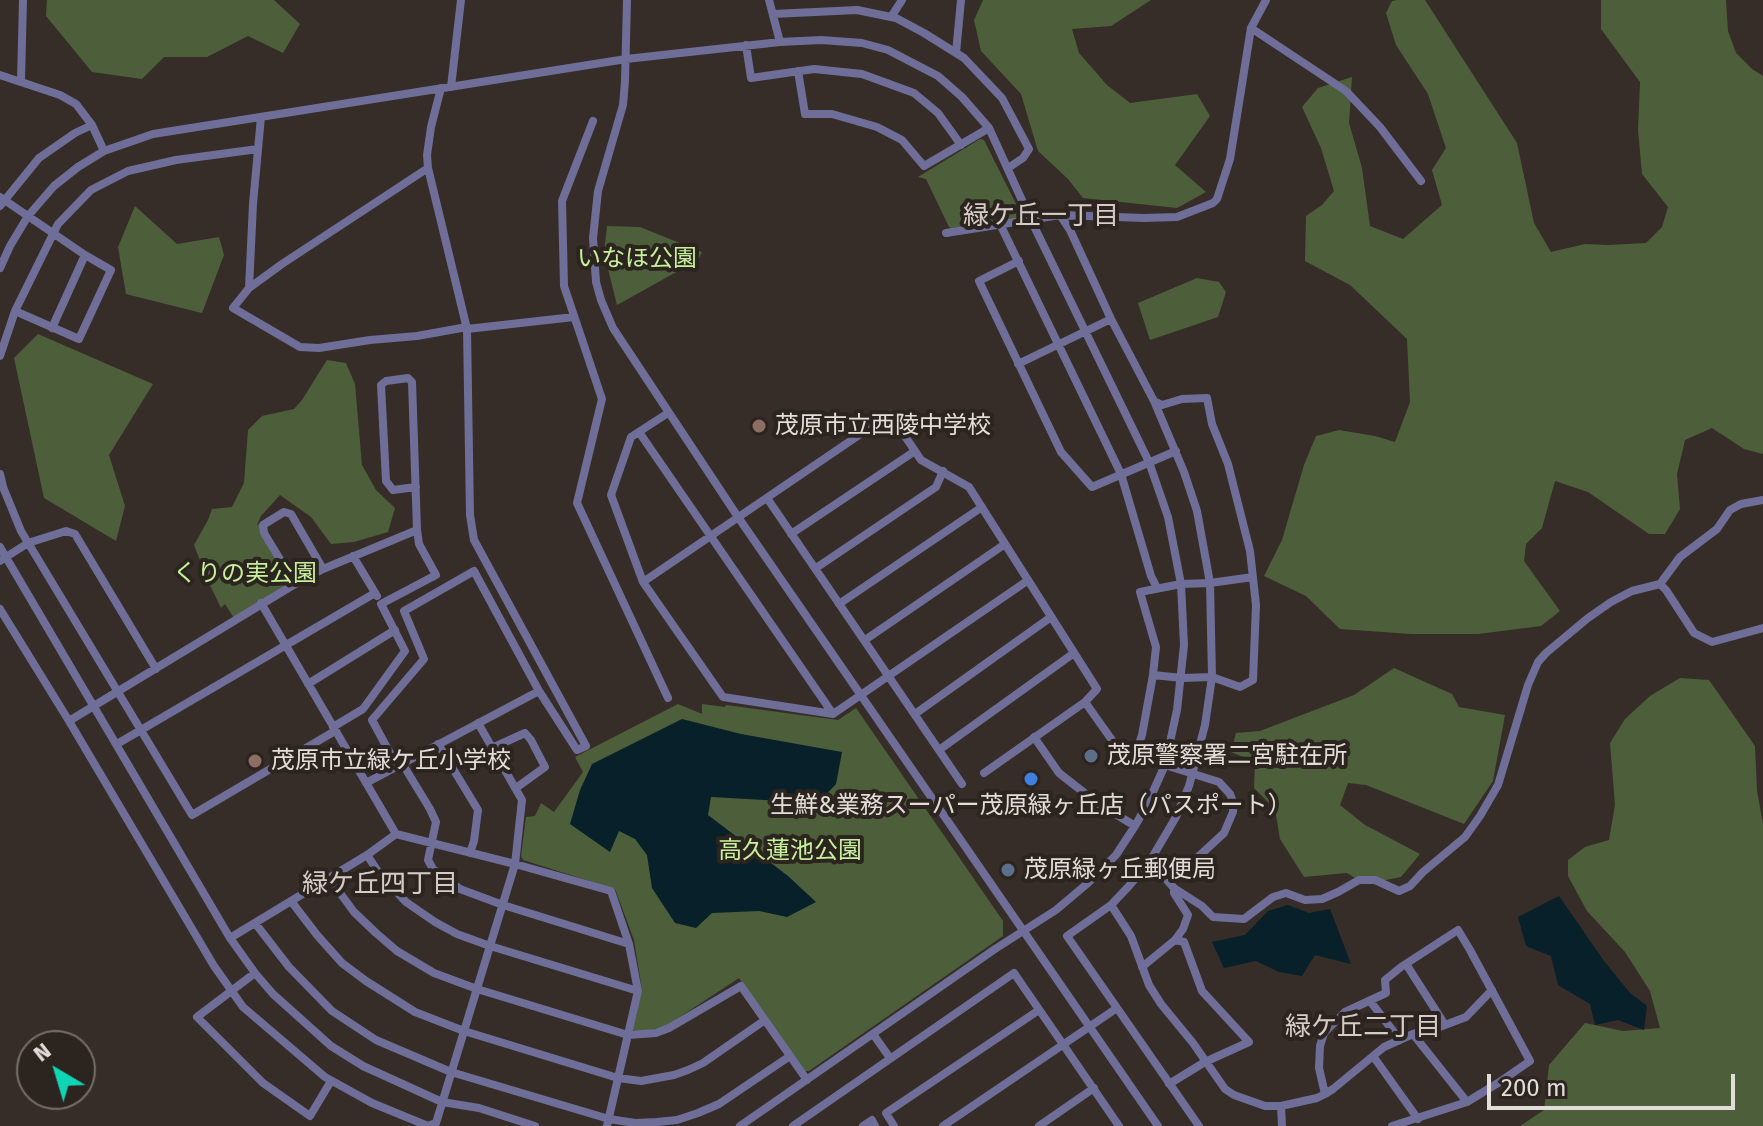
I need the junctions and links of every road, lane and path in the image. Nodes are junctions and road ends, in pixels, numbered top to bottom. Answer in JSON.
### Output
{"nodes":[{"id":1,"x":23,"y":0,"type":"edge"},
{"id":2,"x":461,"y":0,"type":"edge"},
{"id":3,"x":627,"y":0,"type":"edge"},
{"id":4,"x":769,"y":0,"type":"edge"},
{"id":5,"x":902,"y":0,"type":"edge"},
{"id":6,"x":961,"y":0,"type":"edge"},
{"id":7,"x":1266,"y":0,"type":"edge"},
{"id":8,"x":773,"y":14,"type":"junction"},
{"id":9,"x":891,"y":17,"type":"junction"},
{"id":10,"x":1251,"y":28,"type":"junction"},
{"id":11,"x":780,"y":42,"type":"junction"},
{"id":12,"x":746,"y":45,"type":"junction"},
{"id":13,"x":956,"y":53,"type":"junction"},
{"id":14,"x":626,"y":59,"type":"junction"},
{"id":15,"x":798,"y":71,"type":"junction"},
{"id":16,"x":0,"y":75,"type":"edge"},
{"id":17,"x":21,"y":81,"type":"junction"},
{"id":18,"x":446,"y":87,"type":"junction"},
{"id":19,"x":261,"y":117,"type":"junction"},
{"id":20,"x":593,"y":121,"type":"dead end"},
{"id":21,"x":92,"y":125,"type":"junction"},
{"id":22,"x":989,"y":128,"type":"junction"},
{"id":23,"x":961,"y":145,"type":"junction"},
{"id":24,"x":258,"y":149,"type":"junction"},
{"id":25,"x":104,"y":151,"type":"junction"},
{"id":26,"x":428,"y":168,"type":"junction"},
{"id":27,"x":1008,"y":168,"type":"junction"},
{"id":28,"x":1421,"y":181,"type":"dead end"},
{"id":29,"x":1,"y":201,"type":"edge"},
{"id":30,"x":1060,"y":215,"type":"junction"},
{"id":31,"x":28,"y":216,"type":"junction"},
{"id":32,"x":1031,"y":220,"type":"junction"},
{"id":33,"x":1000,"y":224,"type":"junction"},
{"id":34,"x":53,"y":232,"type":"junction"},
{"id":35,"x":946,"y":233,"type":"dead end"},
{"id":36,"x":85,"y":255,"type":"junction"},
{"id":37,"x":1019,"y":261,"type":"junction"},
{"id":38,"x":0,"y":268,"type":"edge"},
{"id":39,"x":249,"y":288,"type":"junction"},
{"id":40,"x":15,"y":311,"type":"junction"},
{"id":41,"x":574,"y":317,"type":"junction"},
{"id":42,"x":1111,"y":319,"type":"junction"},
{"id":43,"x":52,"y":328,"type":"junction"},
{"id":44,"x":467,"y":328,"type":"junction"},
{"id":45,"x":1085,"y":331,"type":"junction"},
{"id":46,"x":1059,"y":344,"type":"junction"},
{"id":47,"x":0,"y":352,"type":"edge"},
{"id":48,"x":1018,"y":364,"type":"junction"},
{"id":49,"x":1154,"y":401,"type":"junction"},
{"id":50,"x":668,"y":413,"type":"junction"},
{"id":51,"x":639,"y":432,"type":"junction"},
{"id":52,"x":915,"y":451,"type":"junction"},
{"id":53,"x":1176,"y":451,"type":"junction"},
{"id":54,"x":1149,"y":462,"type":"junction"},
{"id":55,"x":943,"y":471,"type":"junction"},
{"id":56,"x":0,"y":474,"type":"edge"},
{"id":57,"x":1121,"y":474,"type":"junction"},
{"id":58,"x":416,"y":487,"type":"junction"},
{"id":59,"x":767,"y":498,"type":"junction"},
{"id":60,"x":1763,"y":500,"type":"edge"},
{"id":61,"x":982,"y":507,"type":"junction"},
{"id":62,"x":738,"y":517,"type":"junction"},
{"id":63,"x":417,"y":530,"type":"junction"},
{"id":64,"x":791,"y":534,"type":"junction"},
{"id":65,"x":711,"y":535,"type":"junction"},
{"id":66,"x":28,"y":543,"type":"junction"},
{"id":67,"x":1005,"y":544,"type":"junction"},
{"id":68,"x":0,"y":547,"type":"edge"},
{"id":69,"x":353,"y":556,"type":"junction"},
{"id":70,"x":3,"y":559,"type":"edge"},
{"id":71,"x":816,"y":568,"type":"junction"},
{"id":72,"x":323,"y":569,"type":"junction"},
{"id":73,"x":1253,"y":577,"type":"junction"},
{"id":74,"x":1027,"y":581,"type":"junction"},
{"id":75,"x":643,"y":582,"type":"junction"},
{"id":76,"x":1210,"y":583,"type":"junction"},
{"id":77,"x":295,"y":584,"type":"junction"},
{"id":78,"x":1181,"y":584,"type":"junction"},
{"id":79,"x":1660,"y":584,"type":"junction"},
{"id":80,"x":1157,"y":588,"type":"junction"},
{"id":81,"x":375,"y":593,"type":"junction"},
{"id":82,"x":261,"y":603,"type":"junction"},
{"id":83,"x":381,"y":604,"type":"junction"},
{"id":84,"x":839,"y":604,"type":"junction"},
{"id":85,"x":0,"y":609,"type":"edge"},
{"id":86,"x":1051,"y":617,"type":"junction"},
{"id":87,"x":1763,"y":628,"type":"edge"},
{"id":88,"x":395,"y":630,"type":"junction"},
{"id":89,"x":865,"y":640,"type":"junction"},
{"id":90,"x":285,"y":646,"type":"junction"},
{"id":91,"x":1074,"y":653,"type":"junction"},
{"id":92,"x":156,"y":669,"type":"junction"},
{"id":93,"x":1153,"y":675,"type":"junction"},
{"id":94,"x":888,"y":676,"type":"junction"},
{"id":95,"x":1212,"y":677,"type":"junction"},
{"id":96,"x":1182,"y":678,"type":"junction"},
{"id":97,"x":308,"y":684,"type":"junction"},
{"id":98,"x":539,"y":691,"type":"junction"},
{"id":99,"x":118,"y":692,"type":"junction"},
{"id":100,"x":861,"y":695,"type":"junction"},
{"id":101,"x":668,"y":698,"type":"dead end"},
{"id":102,"x":1085,"y":702,"type":"junction"},
{"id":103,"x":95,"y":706,"type":"junction"},
{"id":104,"x":833,"y":714,"type":"junction"},
{"id":105,"x":915,"y":714,"type":"junction"},
{"id":106,"x":69,"y":721,"type":"junction"},
{"id":107,"x":478,"y":723,"type":"junction"},
{"id":108,"x":334,"y":729,"type":"junction"},
{"id":109,"x":141,"y":730,"type":"junction"},
{"id":110,"x":1034,"y":737,"type":"junction"},
{"id":111,"x":117,"y":744,"type":"junction"},
{"id":112,"x":438,"y":744,"type":"junction"},
{"id":113,"x":492,"y":748,"type":"junction"},
{"id":114,"x":939,"y":750,"type":"junction"},
{"id":115,"x":400,"y":764,"type":"junction"},
{"id":116,"x":1165,"y":765,"type":"junction"},
{"id":117,"x":984,"y":773,"type":"dead end"},
{"id":118,"x":1192,"y":774,"type":"junction"},
{"id":119,"x":366,"y":783,"type":"junction"},
{"id":120,"x":962,"y":784,"type":"dead end"},
{"id":121,"x":516,"y":788,"type":"junction"},
{"id":122,"x":1135,"y":826,"type":"junction"},
{"id":123,"x":396,"y":834,"type":"junction"},
{"id":124,"x":431,"y":844,"type":"junction"},
{"id":125,"x":470,"y":853,"type":"junction"},
{"id":126,"x":367,"y":855,"type":"junction"},
{"id":127,"x":1150,"y":861,"type":"junction"},
{"id":128,"x":515,"y":864,"type":"junction"},
{"id":129,"x":329,"y":878,"type":"junction"},
{"id":130,"x":1172,"y":885,"type":"junction"},
{"id":131,"x":291,"y":901,"type":"junction"},
{"id":132,"x":503,"y":905,"type":"junction"},
{"id":133,"x":1111,"y":905,"type":"junction"},
{"id":134,"x":255,"y":923,"type":"junction"},
{"id":135,"x":1023,"y":930,"type":"junction"},
{"id":136,"x":230,"y":938,"type":"junction"},
{"id":137,"x":1175,"y":940,"type":"junction"},
{"id":138,"x":629,"y":944,"type":"junction"},
{"id":139,"x":490,"y":946,"type":"junction"},
{"id":140,"x":1406,"y":964,"type":"junction"},
{"id":141,"x":1142,"y":967,"type":"junction"},
{"id":142,"x":255,"y":973,"type":"junction"},
{"id":143,"x":477,"y":989,"type":"junction"},
{"id":144,"x":1492,"y":990,"type":"junction"},
{"id":145,"x":232,"y":991,"type":"junction"},
{"id":146,"x":638,"y":991,"type":"junction"},
{"id":147,"x":1370,"y":1001,"type":"junction"},
{"id":148,"x":1117,"y":1008,"type":"junction"},
{"id":149,"x":1039,"y":1010,"type":"junction"},
{"id":150,"x":765,"y":1020,"type":"junction"},
{"id":151,"x":1445,"y":1025,"type":"junction"},
{"id":152,"x":1089,"y":1026,"type":"junction"},
{"id":153,"x":464,"y":1031,"type":"junction"},
{"id":154,"x":873,"y":1034,"type":"junction"},
{"id":155,"x":1413,"y":1034,"type":"junction"},
{"id":156,"x":628,"y":1035,"type":"junction"},
{"id":157,"x":1400,"y":1040,"type":"junction"},
{"id":158,"x":1063,"y":1045,"type":"junction"},
{"id":159,"x":790,"y":1056,"type":"junction"},
{"id":160,"x":1373,"y":1056,"type":"junction"},
{"id":161,"x":890,"y":1058,"type":"junction"},
{"id":162,"x":1205,"y":1062,"type":"junction"},
{"id":163,"x":451,"y":1072,"type":"junction"},
{"id":164,"x":618,"y":1078,"type":"junction"},
{"id":165,"x":807,"y":1080,"type":"junction"},
{"id":166,"x":331,"y":1081,"type":"junction"},
{"id":167,"x":1169,"y":1084,"type":"junction"},
{"id":168,"x":1094,"y":1088,"type":"junction"},
{"id":169,"x":1325,"y":1094,"type":"junction"},
{"id":170,"x":442,"y":1102,"type":"junction"},
{"id":171,"x":1467,"y":1102,"type":"junction"},
{"id":172,"x":1281,"y":1106,"type":"junction"},
{"id":173,"x":1418,"y":1119,"type":"junction"},
{"id":174,"x":608,"y":1123,"type":"edge"},
{"id":175,"x":752,"y":1123,"type":"edge"},
{"id":176,"x":428,"y":1126,"type":"edge"},
{"id":177,"x":535,"y":1126,"type":"edge"},
{"id":178,"x":740,"y":1126,"type":"edge"},
{"id":179,"x":793,"y":1126,"type":"edge"},
{"id":180,"x":863,"y":1126,"type":"edge"},
{"id":181,"x":875,"y":1126,"type":"edge"},
{"id":182,"x":894,"y":1126,"type":"edge"},
{"id":183,"x":943,"y":1126,"type":"edge"},
{"id":184,"x":1039,"y":1126,"type":"edge"},
{"id":185,"x":1119,"y":1126,"type":"edge"},
{"id":186,"x":1158,"y":1126,"type":"edge"},
{"id":187,"x":1199,"y":1126,"type":"edge"},
{"id":188,"x":1282,"y":1126,"type":"edge"},
{"id":189,"x":1392,"y":1126,"type":"edge"}],
"edges":[{"from":1,"to":17,"type":"street"},
{"from":2,"to":18,"type":"street"},
{"from":3,"to":14,"type":"street"},
{"from":4,"to":8,"type":"street"},
{"from":5,"to":9,"type":"street"},
{"from":6,"to":13,"type":"street"},
{"from":7,"to":10,"type":"street"},
{"from":8,"to":9,"type":"street"},
{"from":8,"to":11,"type":"street"},
{"from":9,"to":13,"type":"street"},
{"from":10,"to":28,"type":"street"},
{"from":10,"to":30,"type":"street"},
{"from":11,"to":12,"type":"street"},
{"from":11,"to":22,"type":"street"},
{"from":12,"to":14,"type":"street"},
{"from":12,"to":15,"type":"street"},
{"from":13,"to":27,"type":"street"},
{"from":14,"to":18,"type":"street"},
{"from":14,"to":50,"type":"street"},
{"from":15,"to":23,"type":"street"},
{"from":15,"to":23,"type":"street"},
{"from":16,"to":17,"type":"street"},
{"from":17,"to":21,"type":"street"},
{"from":18,"to":19,"type":"street"},
{"from":18,"to":26,"type":"street"},
{"from":19,"to":24,"type":"street"},
{"from":19,"to":25,"type":"street"},
{"from":20,"to":41,"type":"street"},
{"from":21,"to":25,"type":"street"},
{"from":21,"to":29,"type":"street"},
{"from":22,"to":23,"type":"street"},
{"from":22,"to":27,"type":"street"},
{"from":24,"to":34,"type":"street"},
{"from":24,"to":39,"type":"street"},
{"from":25,"to":31,"type":"street"},
{"from":26,"to":39,"type":"street"},
{"from":26,"to":44,"type":"street"},
{"from":27,"to":32,"type":"street"},
{"from":29,"to":31,"type":"street"},
{"from":30,"to":32,"type":"street"},
{"from":30,"to":42,"type":"street"},
{"from":31,"to":34,"type":"street"},
{"from":31,"to":38,"type":"street"},
{"from":32,"to":33,"type":"street"},
{"from":32,"to":45,"type":"street"},
{"from":33,"to":35,"type":"street"},
{"from":33,"to":37,"type":"street"},
{"from":34,"to":36,"type":"street"},
{"from":34,"to":40,"type":"street"},
{"from":36,"to":43,"type":"street"},
{"from":36,"to":43,"type":"street"},
{"from":37,"to":46,"type":"street"},
{"from":37,"to":48,"type":"street"},
{"from":39,"to":44,"type":"street"},
{"from":40,"to":43,"type":"street"},
{"from":40,"to":47,"type":"street"},
{"from":41,"to":44,"type":"street"},
{"from":41,"to":101,"type":"street"},
{"from":42,"to":45,"type":"street"},
{"from":42,"to":49,"type":"street"},
{"from":44,"to":98,"type":"street"},
{"from":45,"to":46,"type":"street"},
{"from":45,"to":54,"type":"street"},
{"from":46,"to":48,"type":"street"},
{"from":46,"to":57,"type":"street"},
{"from":48,"to":57,"type":"street"},
{"from":49,"to":53,"type":"street"},
{"from":49,"to":73,"type":"street"},
{"from":50,"to":51,"type":"street"},
{"from":50,"to":62,"type":"street"},
{"from":51,"to":65,"type":"street"},
{"from":51,"to":75,"type":"street"},
{"from":52,"to":55,"type":"street"},
{"from":52,"to":59,"type":"street"},
{"from":52,"to":64,"type":"street"},
{"from":53,"to":54,"type":"street"},
{"from":53,"to":76,"type":"street"},
{"from":54,"to":57,"type":"street"},
{"from":54,"to":78,"type":"street"},
{"from":55,"to":61,"type":"street"},
{"from":55,"to":71,"type":"street"},
{"from":56,"to":66,"type":"street"},
{"from":57,"to":80,"type":"street"},
{"from":58,"to":58,"type":"street"},
{"from":58,"to":63,"type":"street"},
{"from":59,"to":62,"type":"street"},
{"from":59,"to":64,"type":"street"},
{"from":60,"to":79,"type":"street"},
{"from":61,"to":67,"type":"street"},
{"from":61,"to":84,"type":"street"},
{"from":62,"to":65,"type":"street"},
{"from":62,"to":100,"type":"street"},
{"from":63,"to":69,"type":"street"},
{"from":63,"to":83,"type":"street"},
{"from":64,"to":71,"type":"street"},
{"from":65,"to":75,"type":"street"},
{"from":65,"to":104,"type":"street"},
{"from":66,"to":70,"type":"street"},
{"from":66,"to":92,"type":"street"},
{"from":66,"to":99,"type":"street"},
{"from":67,"to":74,"type":"street"},
{"from":67,"to":89,"type":"street"},
{"from":68,"to":70,"type":"street"},
{"from":69,"to":72,"type":"street"},
{"from":69,"to":81,"type":"street"},
{"from":70,"to":103,"type":"street"},
{"from":71,"to":84,"type":"street"},
{"from":72,"to":77,"type":"street"},
{"from":72,"to":77,"type":"street"},
{"from":73,"to":76,"type":"street"},
{"from":73,"to":95,"type":"street"},
{"from":74,"to":86,"type":"street"},
{"from":74,"to":94,"type":"street"},
{"from":75,"to":104,"type":"street"},
{"from":76,"to":78,"type":"street"},
{"from":76,"to":95,"type":"street"},
{"from":77,"to":82,"type":"street"},
{"from":78,"to":80,"type":"street"},
{"from":78,"to":96,"type":"street"},
{"from":79,"to":87,"type":"street"},
{"from":79,"to":130,"type":"street"},
{"from":80,"to":93,"type":"street"},
{"from":81,"to":83,"type":"street"},
{"from":81,"to":90,"type":"street"},
{"from":82,"to":90,"type":"street"},
{"from":82,"to":92,"type":"street"},
{"from":83,"to":88,"type":"street"},
{"from":84,"to":89,"type":"street"},
{"from":85,"to":106,"type":"street"},
{"from":86,"to":91,"type":"street"},
{"from":86,"to":105,"type":"street"},
{"from":88,"to":97,"type":"street"},
{"from":88,"to":108,"type":"street"},
{"from":89,"to":94,"type":"street"},
{"from":90,"to":97,"type":"street"},
{"from":90,"to":109,"type":"street"},
{"from":91,"to":102,"type":"street"},
{"from":91,"to":114,"type":"street"},
{"from":92,"to":99,"type":"street"},
{"from":93,"to":96,"type":"street"},
{"from":93,"to":102,"type":"street"},
{"from":94,"to":100,"type":"street"},
{"from":94,"to":105,"type":"street"},
{"from":95,"to":96,"type":"street"},
{"from":95,"to":118,"type":"street"},
{"from":96,"to":116,"type":"street"},
{"from":97,"to":108,"type":"street"},
{"from":98,"to":107,"type":"street"},
{"from":98,"to":115,"type":"street"},
{"from":99,"to":103,"type":"street"},
{"from":99,"to":109,"type":"street"},
{"from":100,"to":104,"type":"street"},
{"from":100,"to":135,"type":"street"},
{"from":102,"to":110,"type":"street"},
{"from":103,"to":106,"type":"street"},
{"from":103,"to":111,"type":"street"},
{"from":105,"to":114,"type":"street"},
{"from":106,"to":145,"type":"street"},
{"from":107,"to":112,"type":"street"},
{"from":107,"to":113,"type":"street"},
{"from":108,"to":109,"type":"street"},
{"from":108,"to":119,"type":"street"},
{"from":109,"to":111,"type":"street"},
{"from":110,"to":117,"type":"street"},
{"from":110,"to":122,"type":"street"},
{"from":111,"to":136,"type":"street"},
{"from":112,"to":115,"type":"street"},
{"from":112,"to":125,"type":"street"},
{"from":113,"to":121,"type":"street"},
{"from":113,"to":121,"type":"street"},
{"from":114,"to":120,"type":"street"},
{"from":115,"to":119,"type":"street"},
{"from":115,"to":124,"type":"street"},
{"from":116,"to":118,"type":"street"},
{"from":116,"to":122,"type":"street"},
{"from":118,"to":127,"type":"street"},
{"from":118,"to":130,"type":"street"},
{"from":119,"to":123,"type":"street"},
{"from":121,"to":128,"type":"street"},
{"from":122,"to":135,"type":"street"},
{"from":123,"to":124,"type":"street"},
{"from":123,"to":126,"type":"street"},
{"from":124,"to":125,"type":"street"},
{"from":124,"to":132,"type":"street"},
{"from":125,"to":128,"type":"street"},
{"from":126,"to":129,"type":"street"},
{"from":126,"to":139,"type":"street"},
{"from":127,"to":130,"type":"street"},
{"from":127,"to":133,"type":"street"},
{"from":128,"to":132,"type":"street"},
{"from":128,"to":138,"type":"street"},
{"from":129,"to":131,"type":"street"},
{"from":129,"to":143,"type":"street"},
{"from":130,"to":137,"type":"street"},
{"from":131,"to":134,"type":"street"},
{"from":131,"to":153,"type":"street"},
{"from":132,"to":138,"type":"street"},
{"from":132,"to":139,"type":"street"},
{"from":133,"to":141,"type":"street"},
{"from":133,"to":148,"type":"street"},
{"from":134,"to":136,"type":"street"},
{"from":134,"to":163,"type":"street"},
{"from":135,"to":152,"type":"street"},
{"from":135,"to":154,"type":"street"},
{"from":136,"to":142,"type":"street"},
{"from":137,"to":141,"type":"street"},
{"from":137,"to":162,"type":"street"},
{"from":138,"to":146,"type":"street"},
{"from":139,"to":143,"type":"street"},
{"from":139,"to":146,"type":"street"},
{"from":140,"to":144,"type":"street"},
{"from":140,"to":147,"type":"street"},
{"from":140,"to":151,"type":"street"},
{"from":141,"to":162,"type":"street"},
{"from":142,"to":145,"type":"street"},
{"from":142,"to":170,"type":"street"},
{"from":143,"to":153,"type":"street"},
{"from":143,"to":156,"type":"street"},
{"from":144,"to":151,"type":"street"},
{"from":144,"to":171,"type":"street"},
{"from":145,"to":166,"type":"street"},
{"from":145,"to":166,"type":"street"},
{"from":146,"to":156,"type":"street"},
{"from":147,"to":157,"type":"street"},
{"from":147,"to":169,"type":"street"},
{"from":148,"to":152,"type":"street"},
{"from":148,"to":167,"type":"street"},
{"from":149,"to":158,"type":"street"},
{"from":149,"to":161,"type":"street"},
{"from":149,"to":182,"type":"street"},
{"from":150,"to":156,"type":"street"},
{"from":150,"to":159,"type":"street"},
{"from":150,"to":164,"type":"street"},
{"from":151,"to":155,"type":"street"},
{"from":152,"to":158,"type":"street"},
{"from":152,"to":186,"type":"street"},
{"from":153,"to":163,"type":"street"},
{"from":153,"to":164,"type":"street"},
{"from":154,"to":161,"type":"street"},
{"from":154,"to":165,"type":"street"},
{"from":155,"to":157,"type":"street"},
{"from":155,"to":171,"type":"street"},
{"from":156,"to":164,"type":"street"},
{"from":157,"to":160,"type":"street"},
{"from":158,"to":168,"type":"street"},
{"from":158,"to":183,"type":"street"},
{"from":159,"to":165,"type":"street"},
{"from":159,"to":174,"type":"street"},
{"from":160,"to":169,"type":"street"},
{"from":160,"to":173,"type":"street"},
{"from":161,"to":179,"type":"street"},
{"from":162,"to":167,"type":"street"},
{"from":162,"to":172,"type":"street"},
{"from":163,"to":170,"type":"street"},
{"from":163,"to":174,"type":"street"},
{"from":164,"to":174,"type":"street"},
{"from":165,"to":175,"type":"street"},
{"from":166,"to":176,"type":"street"},
{"from":167,"to":187,"type":"street"},
{"from":168,"to":184,"type":"street"},
{"from":168,"to":185,"type":"street"},
{"from":169,"to":172,"type":"street"},
{"from":170,"to":176,"type":"street"},
{"from":170,"to":177,"type":"street"},
{"from":171,"to":173,"type":"street"},
{"from":172,"to":188,"type":"street"},
{"from":173,"to":189,"type":"street"},
{"from":175,"to":178,"type":"street"},
{"from":180,"to":181,"type":"street"}]}
